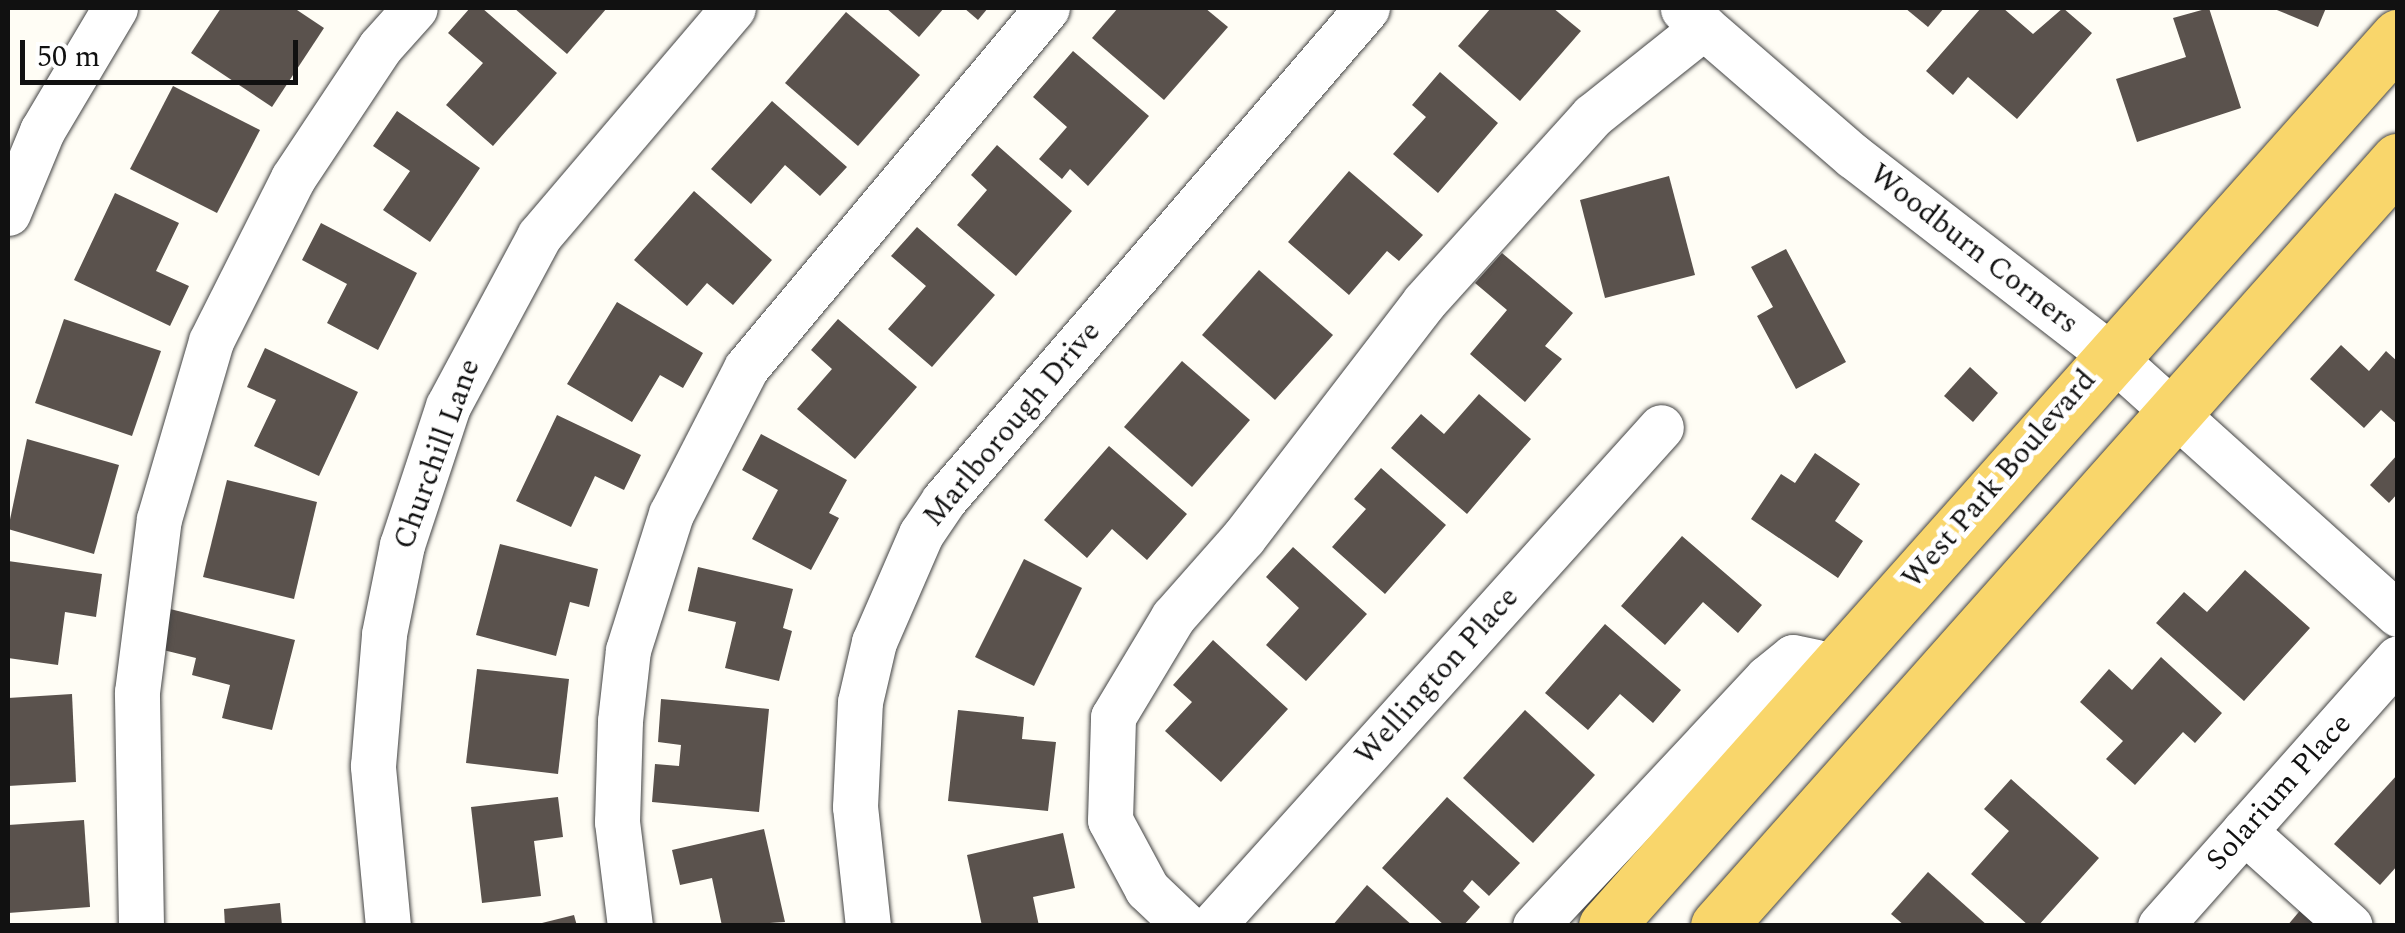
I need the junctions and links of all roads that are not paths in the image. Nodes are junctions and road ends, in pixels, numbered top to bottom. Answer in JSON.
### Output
{"nodes":[{"id":1,"x":114,"y":8,"type":"edge"},
{"id":2,"x":415,"y":8,"type":"edge"},
{"id":3,"x":733,"y":8,"type":"edge"},
{"id":4,"x":1047,"y":8,"type":"edge"},
{"id":5,"x":1367,"y":8,"type":"edge"},
{"id":6,"x":1693,"y":17,"type":"edge"},
{"id":7,"x":2398,"y":37,"type":"edge"},
{"id":8,"x":2398,"y":161,"type":"edge"},
{"id":9,"x":8,"y":213,"type":"edge"},
{"id":10,"x":2109,"y":354,"type":"junction"},
{"id":11,"x":2174,"y":413,"type":"junction"},
{"id":12,"x":1661,"y":427,"type":"dead end"},
{"id":13,"x":2398,"y":614,"type":"edge"},
{"id":14,"x":2398,"y":658,"type":"edge"},
{"id":15,"x":1835,"y":666,"type":"junction"},
{"id":16,"x":2244,"y":831,"type":"junction"},
{"id":17,"x":141,"y":926,"type":"edge"},
{"id":18,"x":388,"y":926,"type":"edge"},
{"id":19,"x":630,"y":926,"type":"edge"},
{"id":20,"x":868,"y":926,"type":"edge"},
{"id":21,"x":1186,"y":926,"type":"edge"},
{"id":22,"x":1212,"y":926,"type":"edge"},
{"id":23,"x":1535,"y":926,"type":"edge"},
{"id":24,"x":1606,"y":926,"type":"edge"},
{"id":25,"x":1718,"y":926,"type":"edge"},
{"id":26,"x":2160,"y":926,"type":"edge"},
{"id":27,"x":2350,"y":926,"type":"edge"}],
"edges":[{"from":1,"to":9,"type":"street"},
{"from":2,"to":17,"type":"street"},
{"from":3,"to":18,"type":"street","name":"Churchill Lane"},
{"from":4,"to":19,"type":"street"},
{"from":5,"to":20,"type":"street","name":"Marlborough Drive"},
{"from":6,"to":10,"type":"street","name":"Woodburn Corners"},
{"from":6,"to":21,"type":"street"},
{"from":7,"to":10,"type":"main road","name":"West Park Boulevard"},
{"from":8,"to":11,"type":"main road"},
{"from":10,"to":11,"type":"street","name":"Woodburn Corners"},
{"from":10,"to":15,"type":"main road","name":"West Park Boulevard"},
{"from":11,"to":13,"type":"street","name":"Woodburn Corners"},
{"from":11,"to":25,"type":"main road"},
{"from":12,"to":22,"type":"street","name":"Wellington Place"},
{"from":14,"to":16,"type":"street","name":"Solarium Place"},
{"from":15,"to":23,"type":"street"},
{"from":15,"to":24,"type":"main road","name":"West Park Boulevard"},
{"from":16,"to":26,"type":"street","name":"Solarium Place"},
{"from":16,"to":27,"type":"street"}]}
